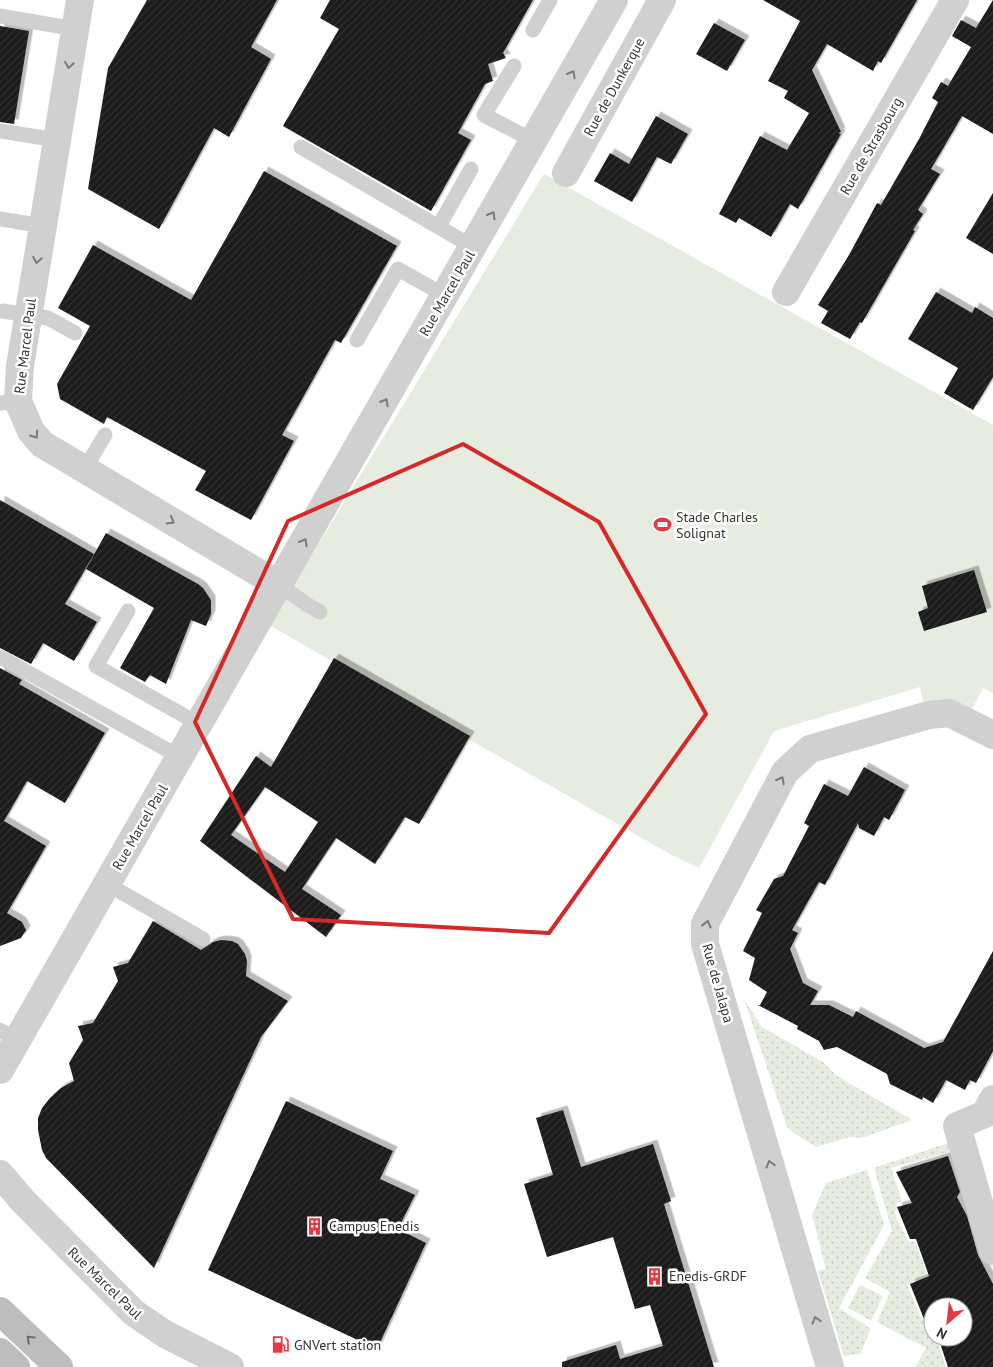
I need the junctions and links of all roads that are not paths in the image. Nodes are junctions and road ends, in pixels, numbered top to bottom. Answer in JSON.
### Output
{"nodes":[{"id":1,"x":80,"y":0,"type":"edge"},
{"id":2,"x":550,"y":0,"type":"edge"},
{"id":3,"x":662,"y":0,"type":"edge"},
{"id":4,"x":955,"y":0,"type":"edge"},
{"id":5,"x":612,"y":1,"type":"edge"},
{"id":6,"x":0,"y":16,"type":"edge"},
{"id":7,"x":75,"y":29,"type":"junction"},
{"id":8,"x":533,"y":30,"type":"dead end"},
{"id":9,"x":514,"y":66,"type":"dead end"},
{"id":10,"x":0,"y":131,"type":"edge"},
{"id":11,"x":57,"y":140,"type":"junction"},
{"id":12,"x":534,"y":141,"type":"junction"},
{"id":13,"x":301,"y":147,"type":"dead end"},
{"id":14,"x":471,"y":169,"type":"dead end"},
{"id":15,"x":566,"y":173,"type":"dead end"},
{"id":16,"x":0,"y":219,"type":"edge"},
{"id":17,"x":43,"y":226,"type":"junction"},
{"id":18,"x":439,"y":226,"type":"junction"},
{"id":19,"x":474,"y":247,"type":"junction"},
{"id":20,"x":786,"y":292,"type":"dead end"},
{"id":21,"x":446,"y":296,"type":"junction"},
{"id":22,"x":16,"y":313,"type":"junction"},
{"id":23,"x":75,"y":333,"type":"dead end"},
{"id":24,"x":357,"y":340,"type":"dead end"},
{"id":25,"x":9,"y":402,"type":"edge"},
{"id":26,"x":105,"y":434,"type":"dead end"},
{"id":27,"x":84,"y":470,"type":"junction"},
{"id":28,"x":280,"y":585,"type":"junction"},
{"id":29,"x":128,"y":611,"type":"dead end"},
{"id":30,"x":320,"y":612,"type":"dead end"},
{"id":31,"x":0,"y":657,"type":"edge"},
{"id":32,"x":199,"y":724,"type":"junction"},
{"id":33,"x":993,"y":735,"type":"edge"},
{"id":34,"x":180,"y":757,"type":"junction"},
{"id":35,"x":107,"y":884,"type":"junction"},
{"id":36,"x":202,"y":939,"type":"dead end"},
{"id":37,"x":8,"y":1035,"type":"edge"},
{"id":38,"x":0,"y":1070,"type":"edge"},
{"id":39,"x":993,"y":1099,"type":"edge"},
{"id":40,"x":0,"y":1174,"type":"edge"},
{"id":41,"x":993,"y":1251,"type":"edge"},
{"id":42,"x":0,"y":1311,"type":"edge"},
{"id":43,"x":0,"y":1352,"type":"edge"},
{"id":44,"x":16,"y":1367,"type":"edge"},
{"id":45,"x":59,"y":1367,"type":"edge"},
{"id":46,"x":230,"y":1367,"type":"edge"},
{"id":47,"x":830,"y":1367,"type":"edge"}],
"edges":[{"from":1,"to":7,"type":"street","name":"Rue Marcel Paul"},
{"from":2,"to":8,"type":"lane"},
{"from":3,"to":15,"type":"street","name":"Rue de Dunkerque"},
{"from":4,"to":20,"type":"street","name":"Rue de Strasbourg"},
{"from":12,"to":5,"type":"street","name":"Rue Marcel Paul","one_way":true},
{"from":6,"to":7,"type":"lane"},
{"from":7,"to":11,"type":"street","name":"Rue Marcel Paul","one_way":true},
{"from":9,"to":12,"type":"lane"},
{"from":10,"to":11,"type":"lane"},
{"from":11,"to":17,"type":"street","name":"Rue Marcel Paul"},
{"from":19,"to":12,"type":"street","name":"Rue Marcel Paul","one_way":true},
{"from":13,"to":18,"type":"lane"},
{"from":14,"to":18,"type":"lane"},
{"from":16,"to":17,"type":"lane"},
{"from":17,"to":22,"type":"street","name":"Rue Marcel Paul","one_way":true},
{"from":18,"to":19,"type":"lane"},
{"from":19,"to":21,"type":"street","name":"Rue Marcel Paul"},
{"from":21,"to":24,"type":"lane"},
{"from":28,"to":21,"type":"street","name":"Rue Marcel Paul","one_way":true},
{"from":22,"to":23,"type":"lane"},
{"from":22,"to":25,"type":"street","name":"Rue Marcel Paul"},
{"from":25,"to":27,"type":"street","name":"Rue Marcel Paul","one_way":true},
{"from":26,"to":27,"type":"lane"},
{"from":27,"to":28,"type":"street","name":"Rue Marcel Paul","one_way":true},
{"from":28,"to":30,"type":"lane"},
{"from":28,"to":32,"type":"street","name":"Rue Marcel Paul"},
{"from":29,"to":32,"type":"lane"},
{"from":31,"to":34,"type":"lane"},
{"from":32,"to":34,"type":"street","name":"Rue Marcel Paul"},
{"from":47,"to":33,"type":"street","name":"Rue de Jalapa","one_way":true},
{"from":34,"to":35,"type":"street","name":"Rue Marcel Paul"},
{"from":35,"to":36,"type":"lane"},
{"from":35,"to":37,"type":"street","name":"Rue Marcel Paul"},
{"from":37,"to":38,"type":"street","name":"Rue Marcel Paul"},
{"from":39,"to":41,"type":"street"},
{"from":40,"to":46,"type":"street","name":"Rue Marcel Paul"},
{"from":45,"to":42,"type":"main road","one_way":true},
{"from":43,"to":44,"type":"main road"}]}
